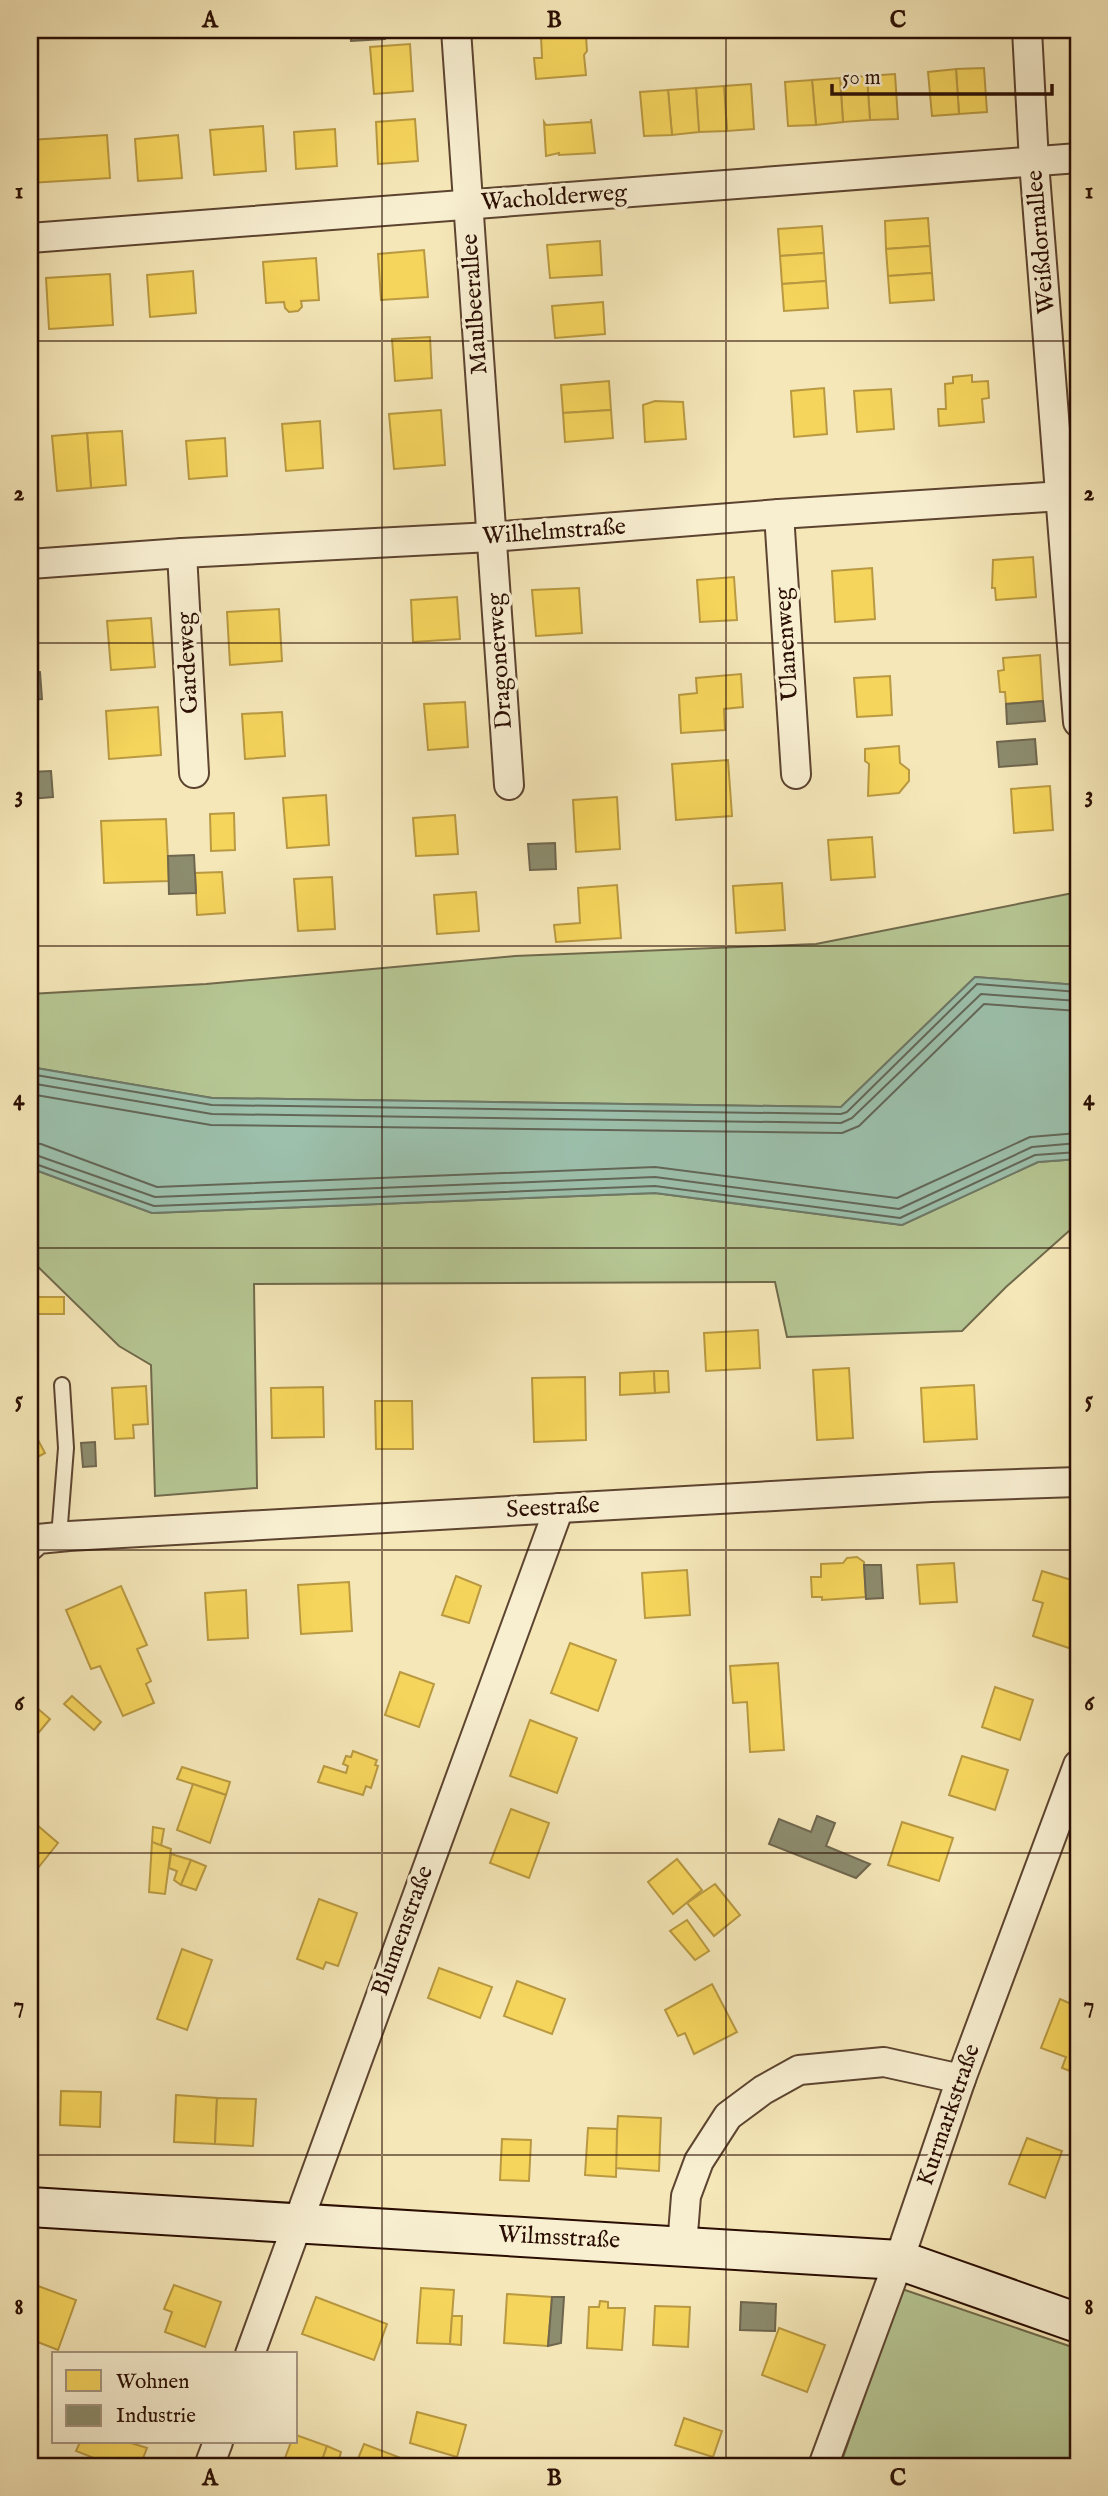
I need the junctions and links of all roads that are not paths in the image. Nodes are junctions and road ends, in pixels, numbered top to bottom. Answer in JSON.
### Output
{"nodes":[{"id":1,"x":456,"y":30,"type":"edge"},
{"id":2,"x":1027,"y":30,"type":"edge"},
{"id":3,"x":1078,"y":158,"type":"edge"},
{"id":4,"x":1034,"y":162,"type":"junction"},
{"id":5,"x":468,"y":205,"type":"junction"},
{"id":6,"x":30,"y":238,"type":"edge"},
{"id":7,"x":1070,"y":496,"type":"edge"},
{"id":8,"x":779,"y":514,"type":"junction"},
{"id":9,"x":491,"y":537,"type":"junction"},
{"id":10,"x":182,"y":553,"type":"junction"},
{"id":11,"x":30,"y":564,"type":"edge"},
{"id":12,"x":1078,"y":722,"type":"edge"},
{"id":13,"x":194,"y":773,"type":"dead end"},
{"id":14,"x":796,"y":774,"type":"dead end"},
{"id":15,"x":509,"y":785,"type":"dead end"},
{"id":16,"x":62,"y":1385,"type":"dead end"},
{"id":17,"x":1078,"y":1482,"type":"edge"},
{"id":18,"x":559,"y":1508,"type":"junction"},
{"id":19,"x":59,"y":1537,"type":"junction"},
{"id":20,"x":30,"y":1546,"type":"edge"},
{"id":21,"x":1078,"y":1765,"type":"edge"},
{"id":22,"x":961,"y":2079,"type":"junction"},
{"id":23,"x":30,"y":2207,"type":"edge"},
{"id":24,"x":297,"y":2223,"type":"junction"},
{"id":25,"x":682,"y":2246,"type":"junction"},
{"id":26,"x":899,"y":2259,"type":"junction"},
{"id":27,"x":1078,"y":2323,"type":"edge"},
{"id":28,"x":251,"y":2352,"type":"edge"},
{"id":29,"x":217,"y":2444,"type":"edge"},
{"id":30,"x":209,"y":2466,"type":"edge"},
{"id":31,"x":823,"y":2466,"type":"edge"}],
"edges":[{"from":1,"to":5,"type":"street","name":"Maulbeerallee"},
{"from":2,"to":4,"type":"street","name":"Weißdornallee"},
{"from":3,"to":4,"type":"street","name":"Wacholderweg"},
{"from":4,"to":5,"type":"street","name":"Wacholderweg"},
{"from":4,"to":7,"type":"street","name":"Weißdornallee"},
{"from":5,"to":6,"type":"street","name":"Wacholderweg"},
{"from":5,"to":9,"type":"street","name":"Maulbeerallee"},
{"from":7,"to":8,"type":"street","name":"Wilhelmstraße"},
{"from":7,"to":12,"type":"street","name":"Weißdornallee"},
{"from":8,"to":9,"type":"street","name":"Wilhelmstraße"},
{"from":8,"to":14,"type":"street","name":"Ulanenweg"},
{"from":9,"to":10,"type":"street","name":"Wilhelmstraße"},
{"from":9,"to":15,"type":"street","name":"Dragonerweg"},
{"from":10,"to":11,"type":"street","name":"Wilhelmstraße"},
{"from":10,"to":13,"type":"street","name":"Gardeweg"},
{"from":16,"to":19,"type":"lane"},
{"from":17,"to":18,"type":"street","name":"Seestraße"},
{"from":18,"to":19,"type":"street","name":"Seestraße"},
{"from":18,"to":24,"type":"street","name":"Blumenstraße"},
{"from":19,"to":20,"type":"street","name":"Seestraße"},
{"from":21,"to":22,"type":"street","name":"Kurmarkstraße"},
{"from":22,"to":25,"type":"street"},
{"from":22,"to":26,"type":"street","name":"Kurmarkstraße"},
{"from":23,"to":24,"type":"street","name":"Wilmsstraße"},
{"from":24,"to":25,"type":"street","name":"Wilmsstraße"},
{"from":24,"to":28,"type":"street","name":"Blumenstraße"},
{"from":25,"to":26,"type":"street","name":"Wilmsstraße"},
{"from":26,"to":27,"type":"street","name":"Wilmsstraße"},
{"from":26,"to":31,"type":"street","name":"Kurmarkstraße"},
{"from":29,"to":30,"type":"street"}]}
